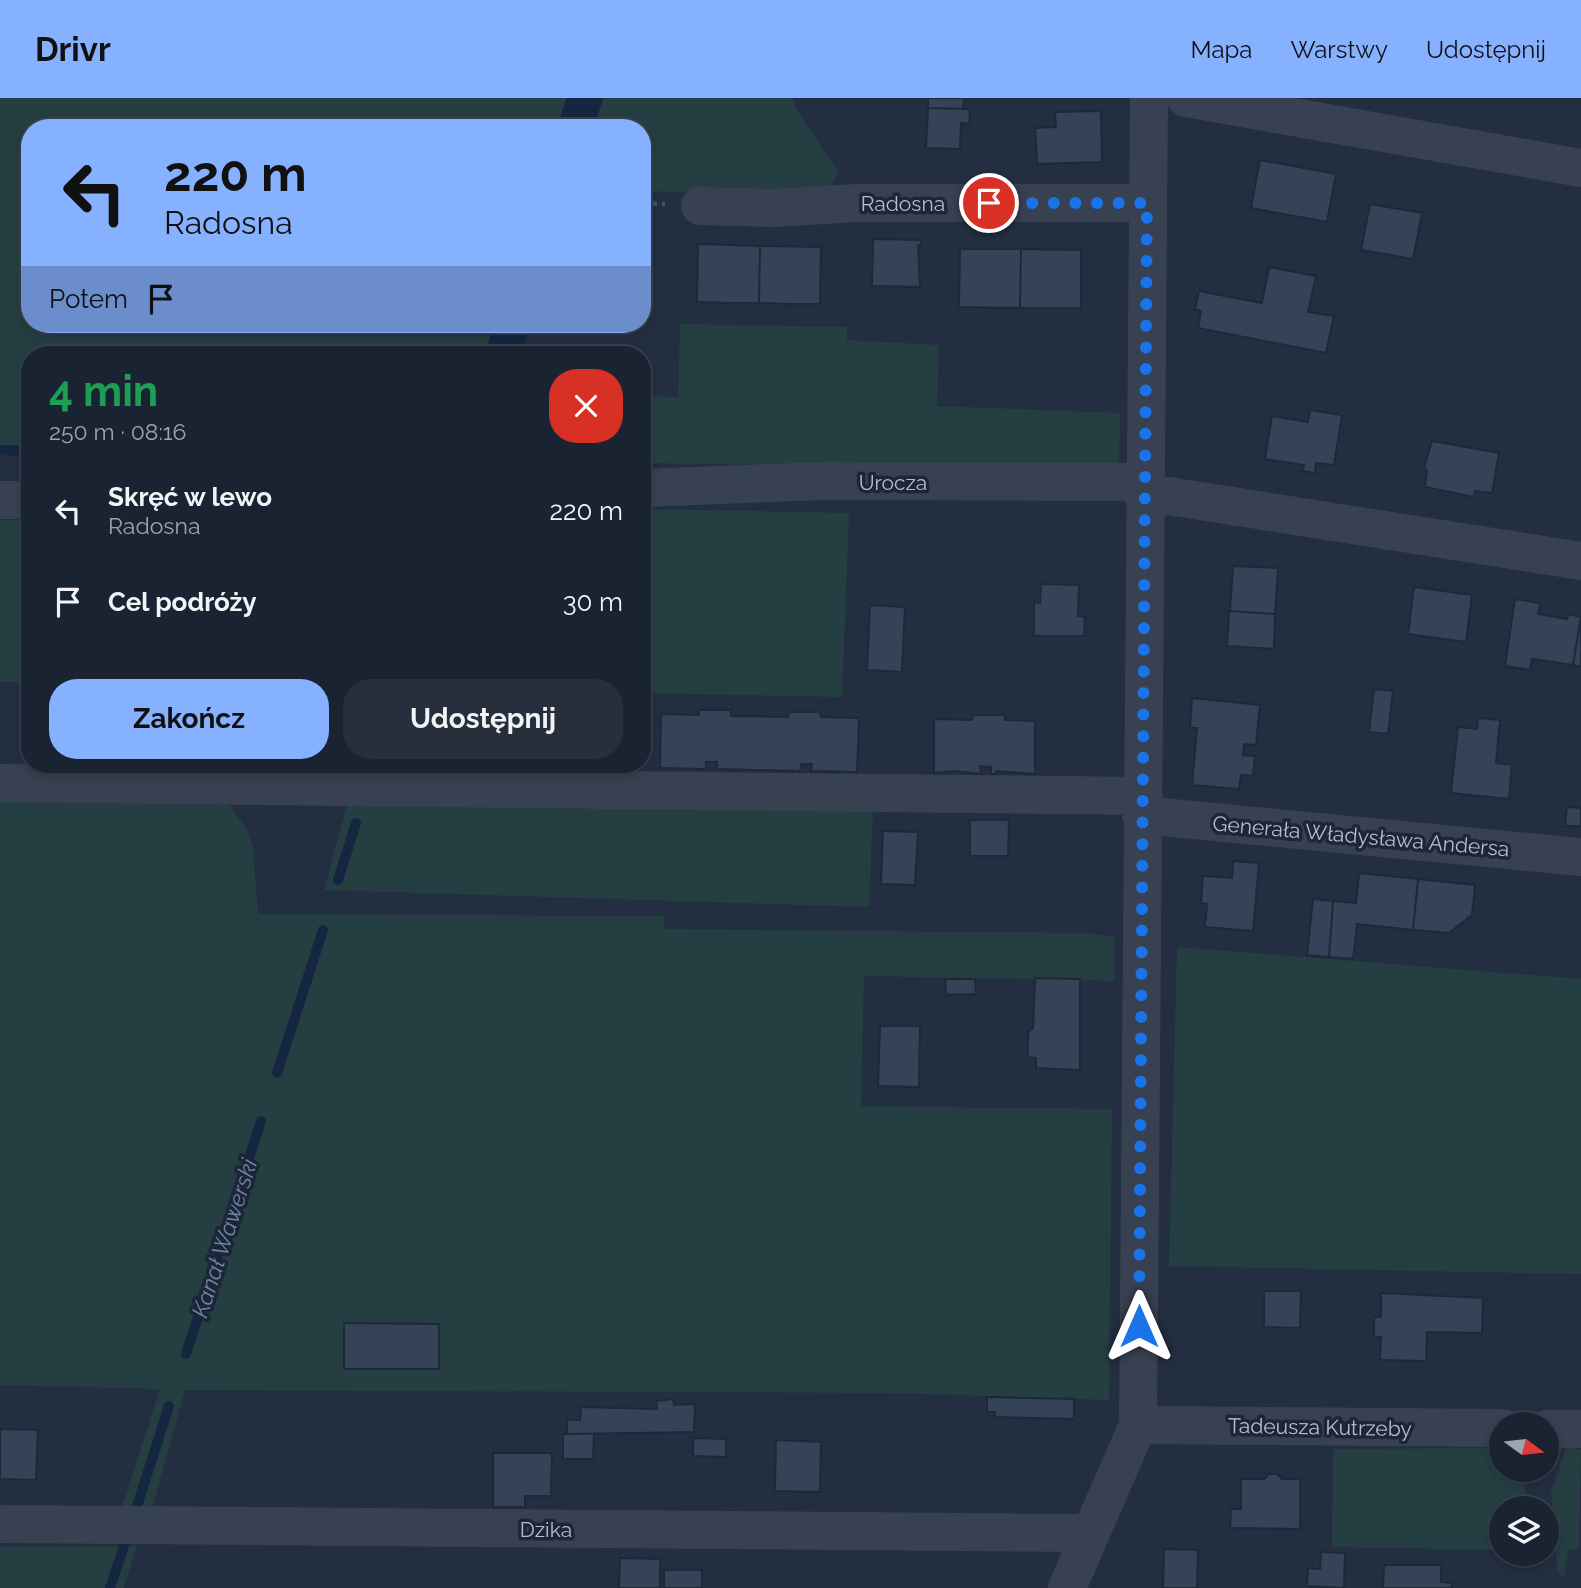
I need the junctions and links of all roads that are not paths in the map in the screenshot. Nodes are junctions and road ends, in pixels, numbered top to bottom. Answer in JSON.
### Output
{"nodes":[{"id":1,"x":1149,"y":98,"type":"edge"},
{"id":2,"x":1186,"y":98,"type":"edge"},
{"id":3,"x":1581,"y":168,"type":"edge"},
{"id":4,"x":1147,"y":203,"type":"junction"},
{"id":5,"x":700,"y":206,"type":"dead end"},
{"id":6,"x":651,"y":488,"type":"edge"},
{"id":7,"x":1144,"y":490,"type":"junction"},
{"id":8,"x":0,"y":500,"type":"edge"},
{"id":9,"x":21,"y":500,"type":"edge"},
{"id":10,"x":1581,"y":561,"type":"edge"},
{"id":11,"x":0,"y":783,"type":"edge"},
{"id":12,"x":1141,"y":805,"type":"junction"},
{"id":13,"x":1581,"y":857,"type":"edge"},
{"id":14,"x":1138,"y":1425,"type":"junction"},
{"id":15,"x":1489,"y":1429,"type":"edge"},
{"id":16,"x":1559,"y":1429,"type":"edge"},
{"id":17,"x":1581,"y":1429,"type":"edge"},
{"id":18,"x":0,"y":1524,"type":"edge"},
{"id":19,"x":1091,"y":1533,"type":"junction"},
{"id":20,"x":1068,"y":1588,"type":"edge"}],
"edges":[{"from":1,"to":4,"type":"street"},
{"from":2,"to":3,"type":"street"},
{"from":4,"to":5,"type":"street","name":"Radosna"},
{"from":4,"to":7,"type":"street"},
{"from":6,"to":7,"type":"street","name":"Urocza"},
{"from":7,"to":10,"type":"street","name":"Urocza"},
{"from":7,"to":12,"type":"street"},
{"from":8,"to":9,"type":"street"},
{"from":11,"to":12,"type":"street","name":"Generała Władysława Andersa"},
{"from":12,"to":13,"type":"street","name":"Generała Władysława Andersa"},
{"from":12,"to":14,"type":"street"},
{"from":14,"to":15,"type":"street","name":"Tadeusza Kutrzeby"},
{"from":14,"to":19,"type":"street"},
{"from":16,"to":17,"type":"street"},
{"from":18,"to":19,"type":"street","name":"Dzika"},
{"from":19,"to":20,"type":"street"}]}
